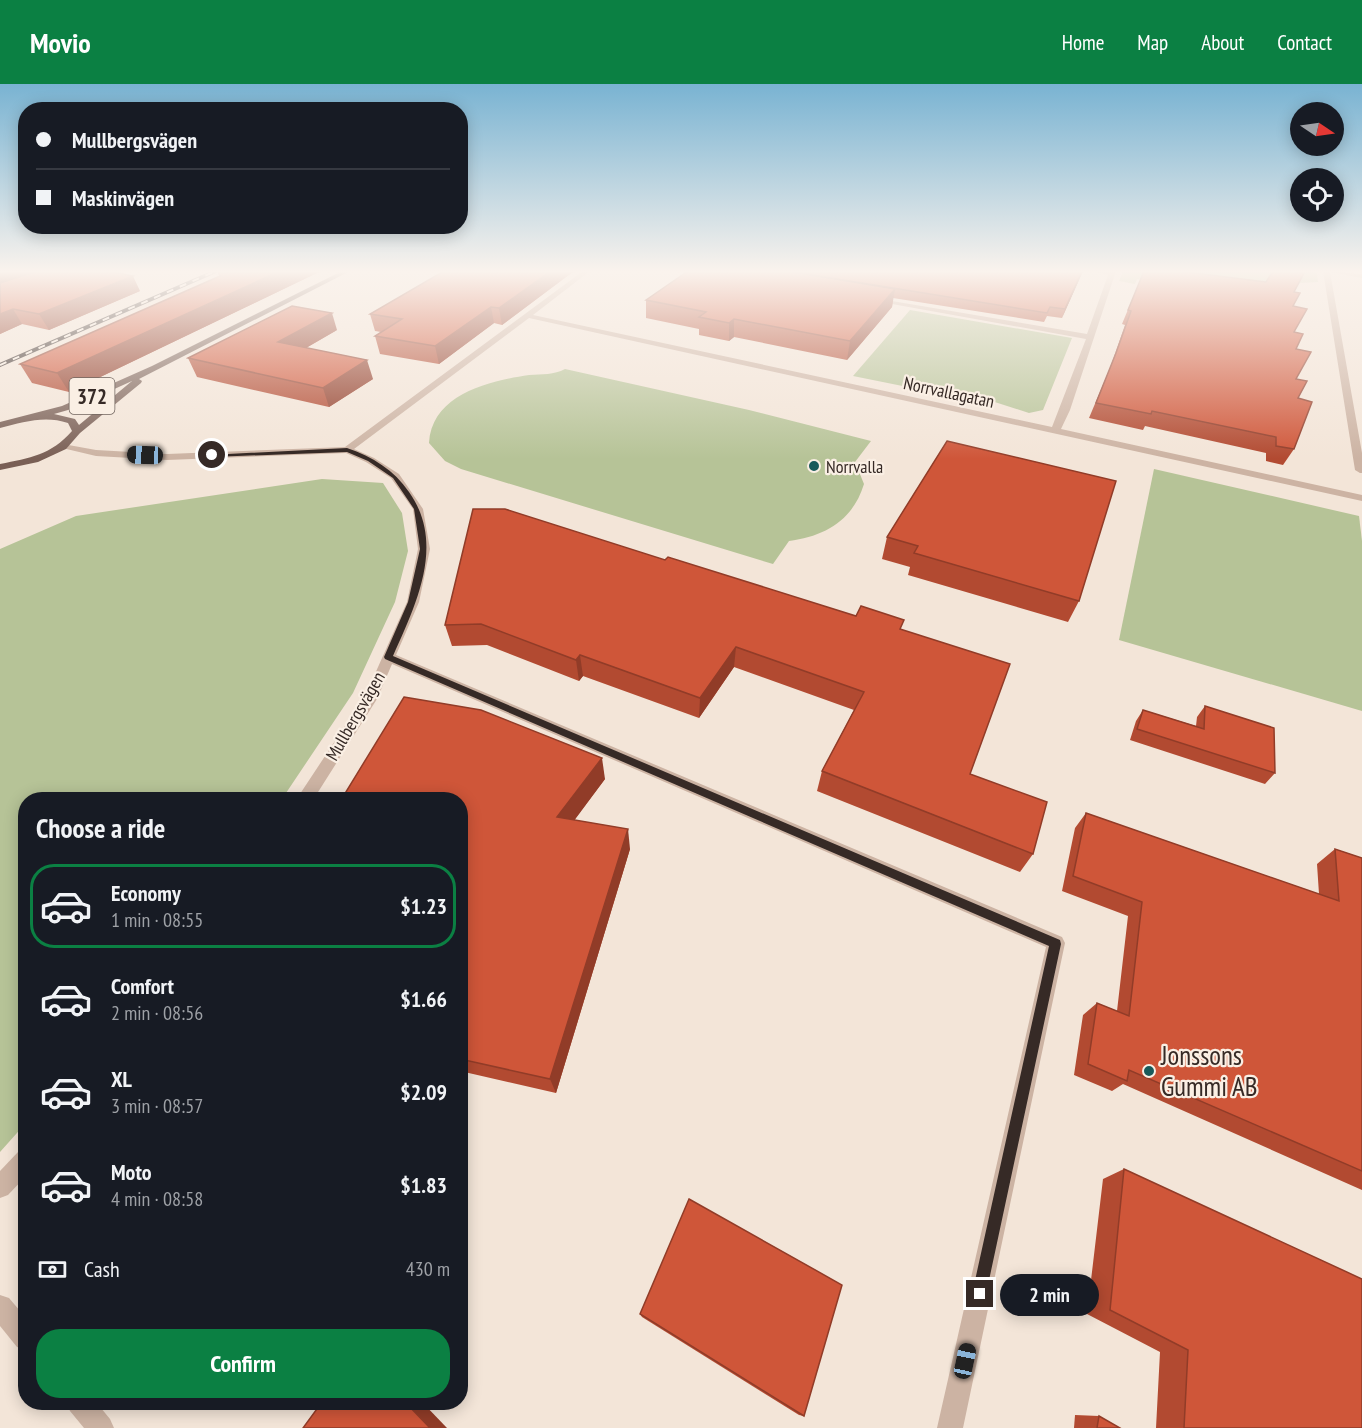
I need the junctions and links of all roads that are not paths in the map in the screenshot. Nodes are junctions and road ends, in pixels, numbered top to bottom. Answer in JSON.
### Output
{"nodes":[{"id":1,"x":223,"y":334,"type":"edge"},
{"id":2,"x":505,"y":334,"type":"edge"},
{"id":3,"x":610,"y":334,"type":"edge"},
{"id":4,"x":1071,"y":334,"type":"edge"},
{"id":5,"x":1091,"y":334,"type":"edge"},
{"id":6,"x":1337,"y":334,"type":"edge"},
{"id":7,"x":1090,"y":337,"type":"junction"},
{"id":8,"x":155,"y":368,"type":"junction"},
{"id":9,"x":27,"y":418,"type":"junction"},
{"id":10,"x":0,"y":425,"type":"edge"},
{"id":11,"x":77,"y":431,"type":"junction"},
{"id":12,"x":1055,"y":431,"type":"junction"},
{"id":13,"x":63,"y":447,"type":"junction"},
{"id":14,"x":347,"y":450,"type":"junction"},
{"id":15,"x":0,"y":467,"type":"edge"},
{"id":16,"x":1360,"y":470,"type":"dead end"},
{"id":17,"x":1362,"y":498,"type":"edge"},
{"id":18,"x":388,"y":657,"type":"junction"},
{"id":19,"x":309,"y":792,"type":"edge"},
{"id":20,"x":18,"y":1168,"type":"edge"},
{"id":21,"x":0,"y":1187,"type":"edge"},
{"id":22,"x":0,"y":1307,"type":"edge"},
{"id":23,"x":18,"y":1328,"type":"edge"},
{"id":24,"x":86,"y":1410,"type":"edge"},
{"id":25,"x":101,"y":1428,"type":"edge"},
{"id":26,"x":950,"y":1428,"type":"edge"}],
"edges":[{"from":1,"to":8,"type":"main road","number":"372"},
{"from":2,"to":14,"type":"street"},
{"from":3,"to":12,"type":"street","name":"Norrvallagatan"},
{"from":4,"to":7,"type":"street"},
{"from":5,"to":7,"type":"street"},
{"from":6,"to":16,"type":"street"},
{"from":7,"to":12,"type":"street"},
{"from":8,"to":9,"type":"main road","number":"372"},
{"from":8,"to":11,"type":"main road","number":"372"},
{"from":9,"to":10,"type":"main road","number":"372"},
{"from":9,"to":11,"type":"main road","number":"372"},
{"from":11,"to":13,"type":"main road","number":"372"},
{"from":12,"to":17,"type":"street","name":"Norrvallagatan"},
{"from":13,"to":14,"type":"street","name":"Mullbergsvägen"},
{"from":13,"to":15,"type":"main road","number":"372"},
{"from":14,"to":18,"type":"street","name":"Mullbergsvägen"},
{"from":18,"to":19,"type":"street","name":"Mullbergsvägen"},
{"from":18,"to":26,"type":"street"},
{"from":20,"to":21,"type":"street"},
{"from":22,"to":23,"type":"street"},
{"from":24,"to":25,"type":"street"}]}
